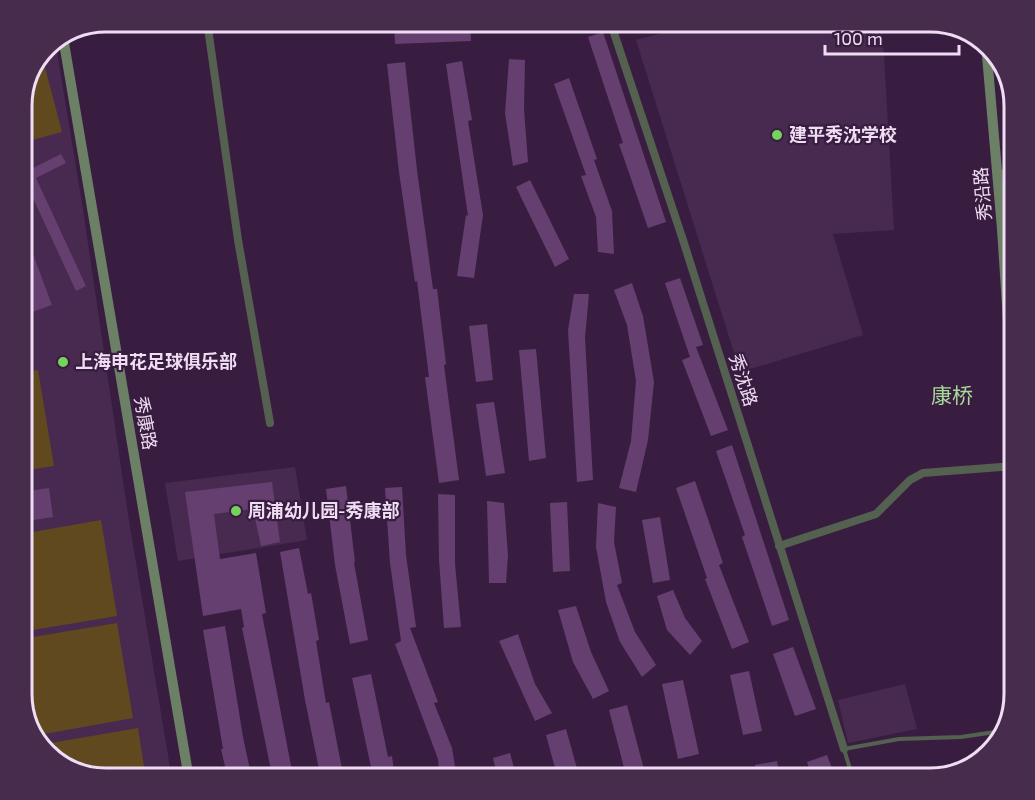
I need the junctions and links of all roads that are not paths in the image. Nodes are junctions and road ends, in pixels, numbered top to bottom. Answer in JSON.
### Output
{"nodes":[{"id":1,"x":209,"y":32,"type":"edge"},
{"id":2,"x":614,"y":32,"type":"edge"},
{"id":3,"x":64,"y":44,"type":"edge"},
{"id":4,"x":987,"y":60,"type":"edge"},
{"id":5,"x":998,"y":174,"type":"junction"},
{"id":6,"x":1004,"y":174,"type":"edge"},
{"id":7,"x":1004,"y":264,"type":"edge"},
{"id":8,"x":270,"y":423,"type":"dead end"},
{"id":9,"x":1004,"y":467,"type":"edge"},
{"id":10,"x":779,"y":546,"type":"junction"},
{"id":11,"x":994,"y":732,"type":"edge"},
{"id":12,"x":844,"y":749,"type":"junction"},
{"id":13,"x":187,"y":768,"type":"edge"},
{"id":14,"x":850,"y":768,"type":"edge"}],
"edges":[{"from":1,"to":8,"type":"street"},
{"from":2,"to":10,"type":"street","name":"秀沈路"},
{"from":3,"to":13,"type":"street","name":"秀康路"},
{"from":4,"to":5,"type":"street","name":"秀沿路"},
{"from":5,"to":6,"type":"street"},
{"from":5,"to":7,"type":"street","name":"秀沿路"},
{"from":9,"to":10,"type":"street"},
{"from":10,"to":12,"type":"street","name":"秀沈路"},
{"from":11,"to":12,"type":"lane"},
{"from":12,"to":14,"type":"lane"}]}
